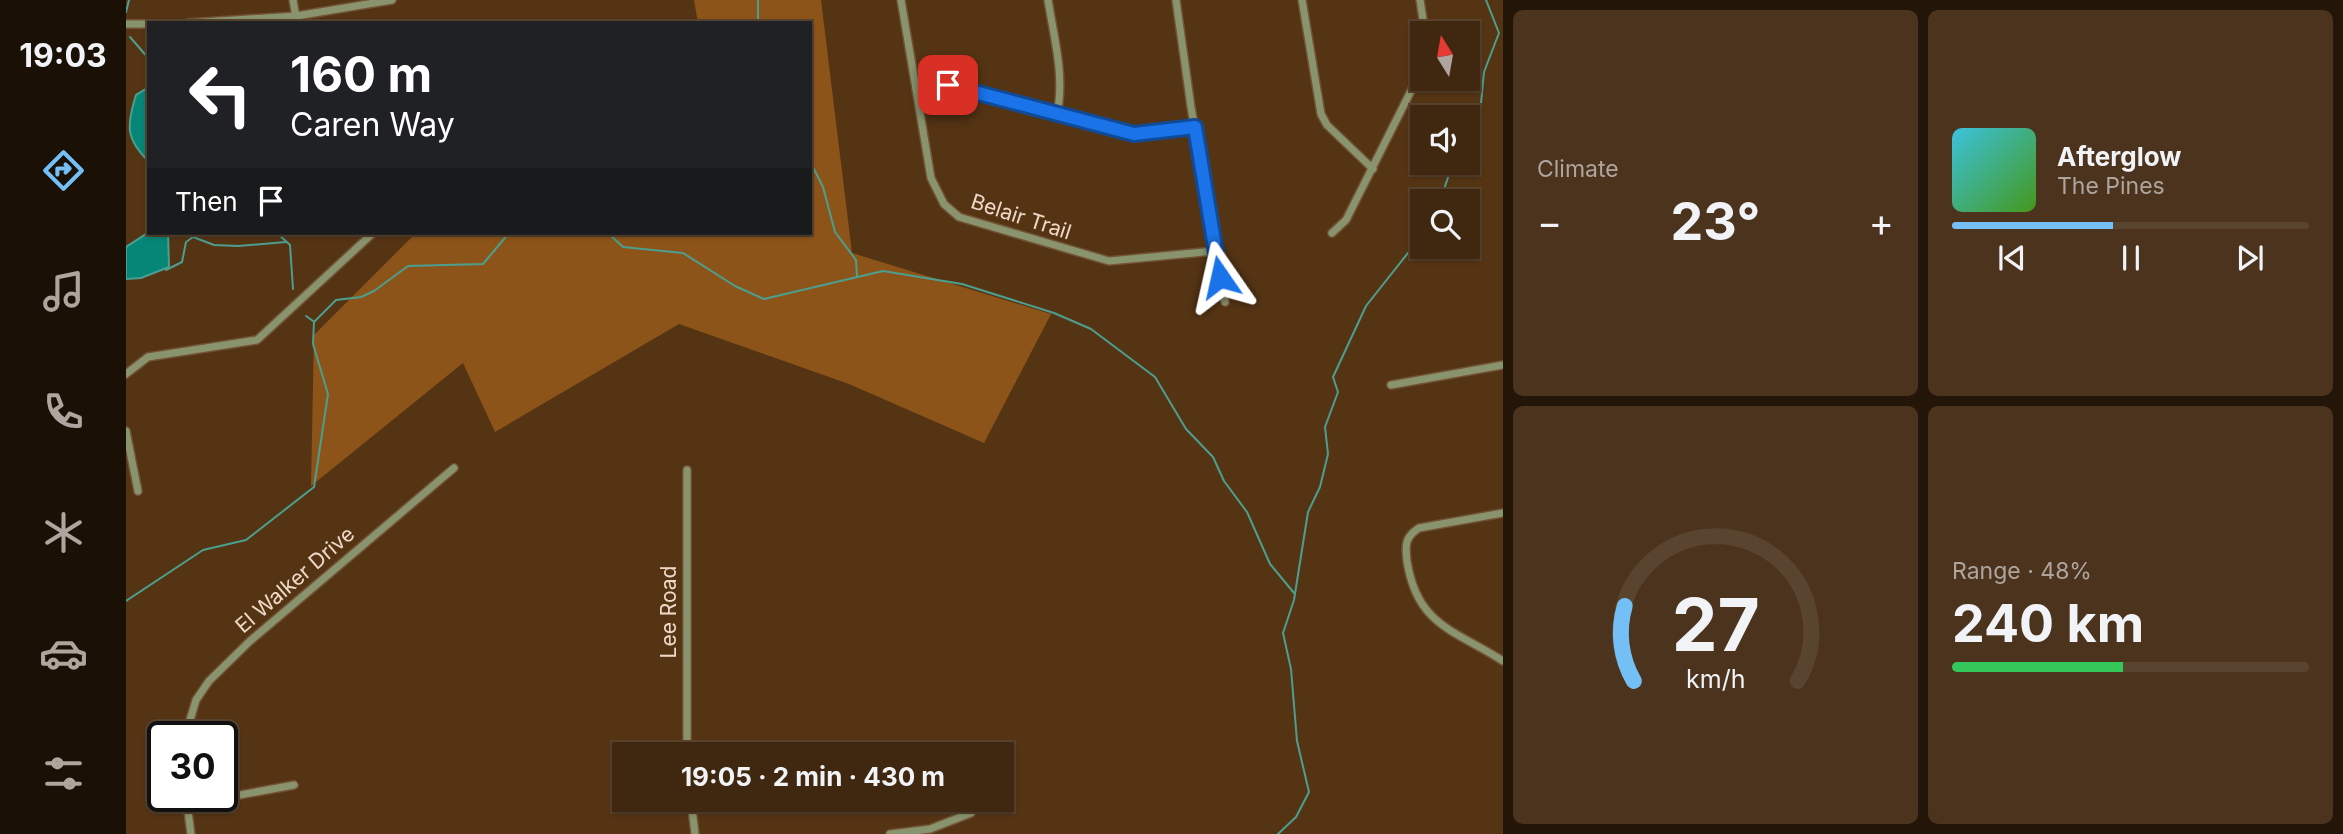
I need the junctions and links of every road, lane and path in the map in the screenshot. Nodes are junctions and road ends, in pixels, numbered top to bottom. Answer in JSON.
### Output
{"nodes":[{"id":1,"x":293,"y":0,"type":"edge"},
{"id":2,"x":392,"y":0,"type":"edge"},
{"id":3,"x":901,"y":0,"type":"edge"},
{"id":4,"x":1048,"y":0,"type":"edge"},
{"id":5,"x":1176,"y":0,"type":"edge"},
{"id":6,"x":1302,"y":0,"type":"edge"},
{"id":7,"x":1420,"y":0,"type":"edge"},
{"id":8,"x":297,"y":20,"type":"edge"},
{"id":9,"x":261,"y":21,"type":"edge"},
{"id":10,"x":1423,"y":21,"type":"edge"},
{"id":11,"x":126,"y":24,"type":"edge"},
{"id":12,"x":147,"y":24,"type":"edge"},
{"id":13,"x":916,"y":88,"type":"junction"},
{"id":14,"x":1411,"y":91,"type":"edge"},
{"id":15,"x":1057,"y":114,"type":"junction"},
{"id":16,"x":1195,"y":127,"type":"junction"},
{"id":17,"x":1373,"y":169,"type":"junction"},
{"id":18,"x":1332,"y":233,"type":"dead end"},
{"id":19,"x":371,"y":235,"type":"edge"},
{"id":20,"x":1215,"y":251,"type":"junction"},
{"id":21,"x":1225,"y":302,"type":"dead end"},
{"id":22,"x":1503,"y":365,"type":"edge"},
{"id":23,"x":126,"y":374,"type":"edge"},
{"id":24,"x":1391,"y":385,"type":"dead end"},
{"id":25,"x":126,"y":432,"type":"edge"},
{"id":26,"x":454,"y":468,"type":"dead end"},
{"id":27,"x":687,"y":470,"type":"dead end"},
{"id":28,"x":138,"y":491,"type":"dead end"},
{"id":29,"x":1503,"y":513,"type":"edge"},
{"id":30,"x":1503,"y":650,"type":"edge"},
{"id":31,"x":1500,"y":660,"type":"edge"},
{"id":32,"x":190,"y":721,"type":"edge"},
{"id":33,"x":687,"y":742,"type":"edge"},
{"id":34,"x":294,"y":785,"type":"dead end"},
{"id":35,"x":238,"y":793,"type":"edge"},
{"id":36,"x":188,"y":812,"type":"edge"},
{"id":37,"x":692,"y":812,"type":"edge"},
{"id":38,"x":971,"y":813,"type":"dead end"},
{"id":39,"x":191,"y":834,"type":"edge"},
{"id":40,"x":695,"y":834,"type":"edge"},
{"id":41,"x":890,"y":834,"type":"edge"}],
"edges":[{"from":1,"to":8,"type":"street"},
{"from":2,"to":8,"type":"street"},
{"from":3,"to":13,"type":"street","name":"Belair Trail"},
{"from":4,"to":15,"type":"street"},
{"from":5,"to":16,"type":"street"},
{"from":6,"to":17,"type":"street"},
{"from":7,"to":10,"type":"street"},
{"from":8,"to":9,"type":"street"},
{"from":11,"to":12,"type":"street"},
{"from":13,"to":15,"type":"street"},
{"from":13,"to":20,"type":"street","name":"Belair Trail"},
{"from":14,"to":17,"type":"street"},
{"from":15,"to":16,"type":"street"},
{"from":16,"to":20,"type":"street"},
{"from":17,"to":18,"type":"street"},
{"from":19,"to":23,"type":"street"},
{"from":20,"to":21,"type":"street"},
{"from":22,"to":24,"type":"street"},
{"from":25,"to":28,"type":"street"},
{"from":26,"to":32,"type":"street","name":"El Walker Drive"},
{"from":27,"to":33,"type":"street","name":"Lee Road"},
{"from":29,"to":31,"type":"street"},
{"from":30,"to":31,"type":"street"},
{"from":34,"to":35,"type":"street"},
{"from":36,"to":39,"type":"street"},
{"from":37,"to":40,"type":"street"},
{"from":38,"to":41,"type":"street"}]}
